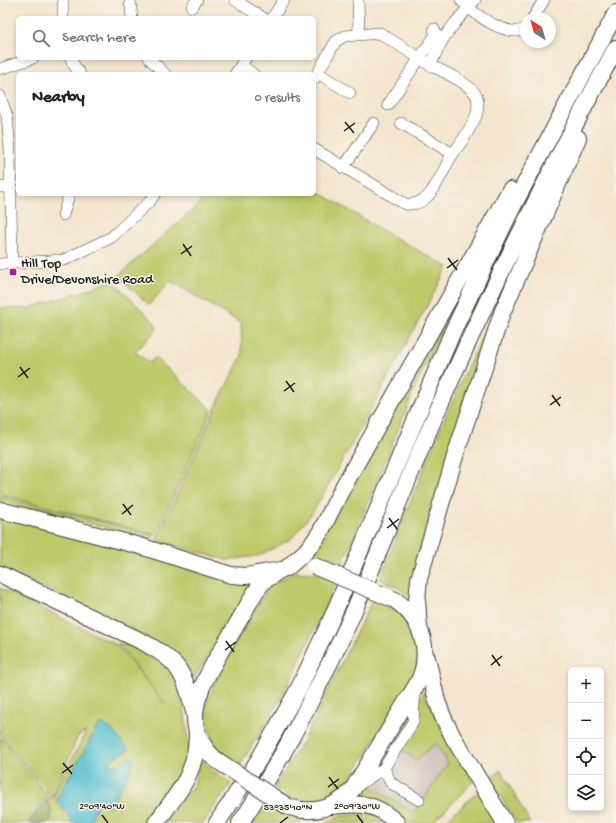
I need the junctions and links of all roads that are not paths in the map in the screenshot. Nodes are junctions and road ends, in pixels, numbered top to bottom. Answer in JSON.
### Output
{"nodes":[{"id":1,"x":63,"y":0,"type":"edge"},
{"id":2,"x":130,"y":0,"type":"edge"},
{"id":3,"x":236,"y":0,"type":"edge"},
{"id":4,"x":284,"y":0,"type":"edge"},
{"id":5,"x":358,"y":0,"type":"edge"},
{"id":6,"x":544,"y":0,"type":"edge"},
{"id":7,"x":468,"y":3,"type":"edge"},
{"id":8,"x":537,"y":12,"type":"edge"},
{"id":9,"x":616,"y":12,"type":"edge"},
{"id":10,"x":63,"y":16,"type":"edge"},
{"id":11,"x":132,"y":16,"type":"edge"},
{"id":12,"x":260,"y":16,"type":"edge"},
{"id":13,"x":273,"y":16,"type":"edge"},
{"id":14,"x":434,"y":29,"type":"dead end"},
{"id":15,"x":520,"y":31,"type":"edge"},
{"id":16,"x":359,"y":34,"type":"junction"},
{"id":17,"x":616,"y":48,"type":"edge"},
{"id":18,"x":616,"y":52,"type":"edge"},
{"id":19,"x":419,"y":59,"type":"junction"},
{"id":20,"x":27,"y":60,"type":"edge"},
{"id":21,"x":72,"y":60,"type":"edge"},
{"id":22,"x":151,"y":60,"type":"edge"},
{"id":23,"x":430,"y":65,"type":"junction"},
{"id":24,"x":241,"y":66,"type":"edge"},
{"id":25,"x":0,"y":69,"type":"edge"},
{"id":26,"x":79,"y":72,"type":"edge"},
{"id":27,"x":163,"y":72,"type":"edge"},
{"id":28,"x":249,"y":72,"type":"edge"},
{"id":29,"x":316,"y":76,"type":"edge"},
{"id":30,"x":350,"y":94,"type":"dead end"},
{"id":31,"x":0,"y":96,"type":"edge"},
{"id":32,"x":388,"y":105,"type":"dead end"},
{"id":33,"x":374,"y":123,"type":"dead end"},
{"id":34,"x":401,"y":123,"type":"dead end"},
{"id":35,"x":316,"y":150,"type":"edge"},
{"id":36,"x":453,"y":154,"type":"junction"},
{"id":37,"x":14,"y":167,"type":"edge"},
{"id":38,"x":344,"y":168,"type":"junction"},
{"id":39,"x":0,"y":187,"type":"edge"},
{"id":40,"x":12,"y":187,"type":"junction"},
{"id":41,"x":68,"y":196,"type":"edge"},
{"id":42,"x":154,"y":196,"type":"edge"},
{"id":43,"x":63,"y":215,"type":"dead end"},
{"id":44,"x":12,"y":263,"type":"junction"},
{"id":45,"x":0,"y":264,"type":"edge"},
{"id":46,"x":0,"y":510,"type":"edge"},
{"id":47,"x":284,"y":569,"type":"junction"},
{"id":48,"x":0,"y":574,"type":"edge"},
{"id":49,"x":419,"y":627,"type":"junction"},
{"id":50,"x":425,"y":649,"type":"junction"},
{"id":51,"x":416,"y":687,"type":"junction"},
{"id":52,"x":196,"y":724,"type":"junction"},
{"id":53,"x":384,"y":768,"type":"junction"},
{"id":54,"x":353,"y":789,"type":"junction"},
{"id":55,"x":419,"y":800,"type":"dead end"},
{"id":56,"x":331,"y":806,"type":"junction"},
{"id":57,"x":156,"y":823,"type":"edge"},
{"id":58,"x":217,"y":823,"type":"edge"},
{"id":59,"x":240,"y":823,"type":"edge"},
{"id":60,"x":305,"y":823,"type":"edge"},
{"id":61,"x":397,"y":823,"type":"edge"},
{"id":62,"x":505,"y":823,"type":"edge"}],
"edges":[{"from":1,"to":10,"type":"street"},
{"from":2,"to":11,"type":"street"},
{"from":3,"to":12,"type":"street"},
{"from":4,"to":13,"type":"street"},
{"from":5,"to":16,"type":"street"},
{"from":6,"to":8,"type":"street"},
{"from":7,"to":15,"type":"street"},
{"from":7,"to":23,"type":"street"},
{"from":9,"to":47,"type":"highway"},
{"from":9,"to":58,"type":"highway"},
{"from":14,"to":19,"type":"street"},
{"from":16,"to":19,"type":"street"},
{"from":16,"to":29,"type":"street"},
{"from":17,"to":59,"type":"highway"},
{"from":18,"to":49,"type":"highway"},
{"from":19,"to":23,"type":"street"},
{"from":19,"to":32,"type":"street"},
{"from":20,"to":25,"type":"street"},
{"from":21,"to":26,"type":"street"},
{"from":22,"to":27,"type":"street"},
{"from":23,"to":36,"type":"street"},
{"from":24,"to":28,"type":"street"},
{"from":29,"to":30,"type":"street"},
{"from":31,"to":37,"type":"street"},
{"from":33,"to":38,"type":"street"},
{"from":34,"to":36,"type":"street"},
{"from":35,"to":38,"type":"street"},
{"from":36,"to":38,"type":"street"},
{"from":37,"to":40,"type":"street"},
{"from":39,"to":40,"type":"street"},
{"from":40,"to":44,"type":"street"},
{"from":41,"to":43,"type":"street"},
{"from":42,"to":44,"type":"street"},
{"from":44,"to":45,"type":"street"},
{"from":46,"to":47,"type":"highway"},
{"from":47,"to":49,"type":"highway","bridge":true},
{"from":47,"to":52,"type":"highway"},
{"from":48,"to":52,"type":"highway"},
{"from":49,"to":50,"type":"highway"},
{"from":50,"to":51,"type":"highway"},
{"from":50,"to":62,"type":"highway"},
{"from":51,"to":53,"type":"street"},
{"from":51,"to":54,"type":"highway"},
{"from":52,"to":56,"type":"highway","bridge":true},
{"from":52,"to":57,"type":"highway"},
{"from":53,"to":54,"type":"street"},
{"from":53,"to":55,"type":"street"},
{"from":54,"to":56,"type":"highway"},
{"from":56,"to":60,"type":"highway"},
{"from":56,"to":61,"type":"highway"}]}
